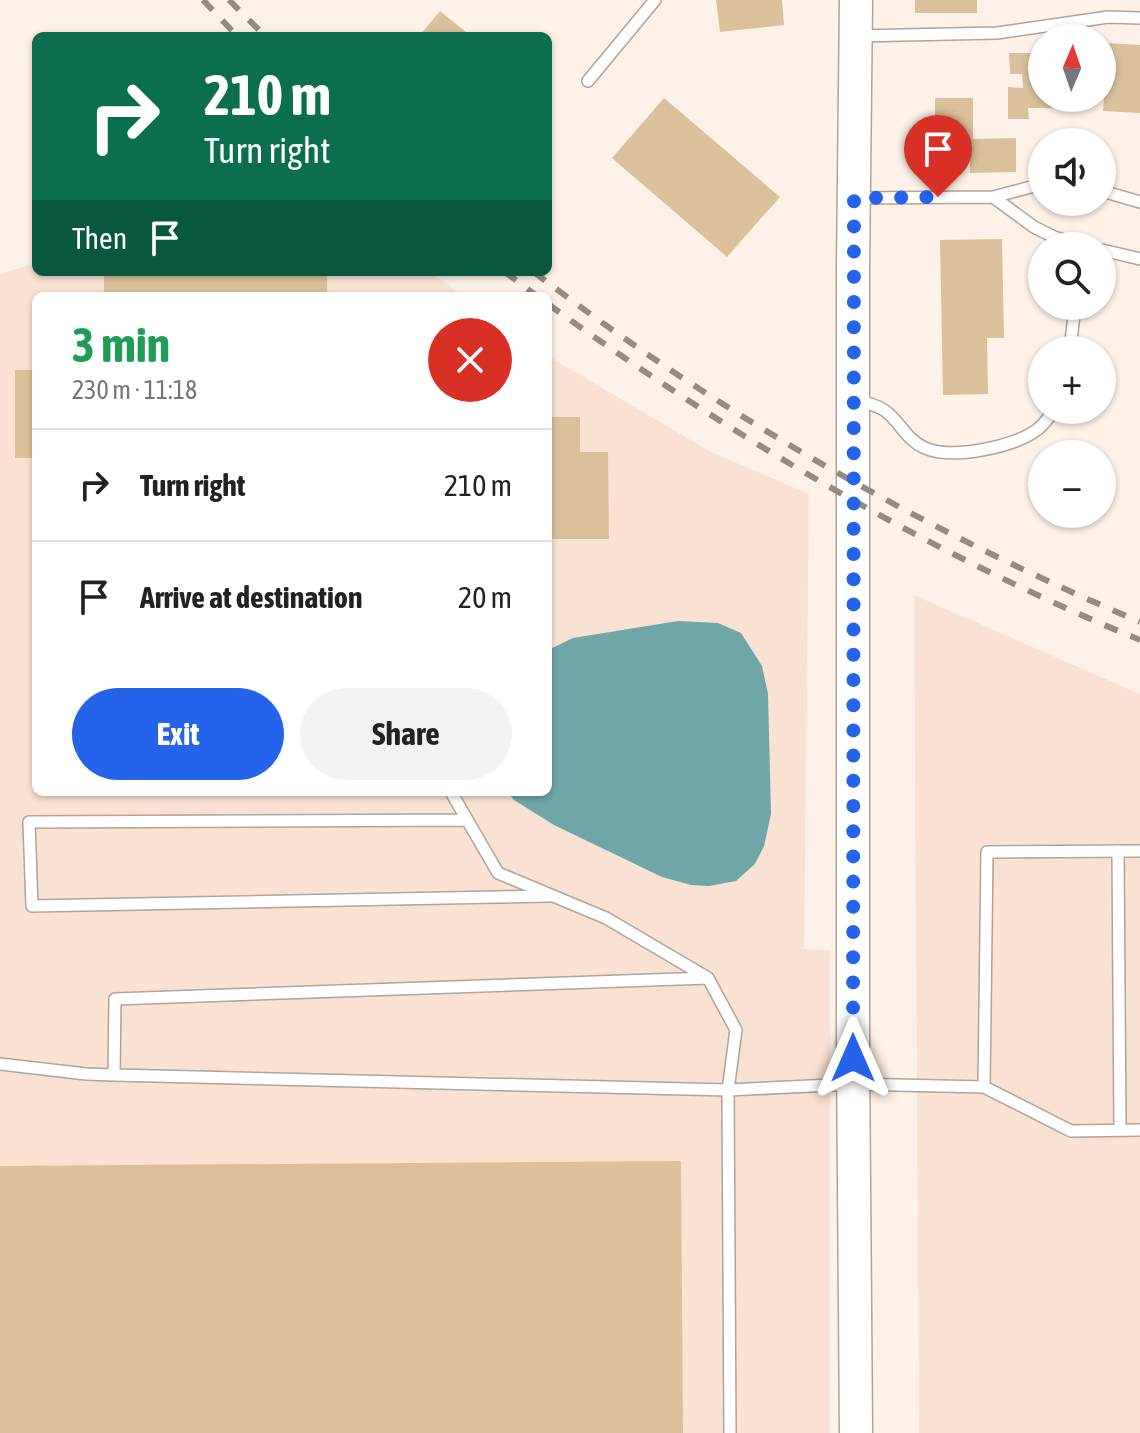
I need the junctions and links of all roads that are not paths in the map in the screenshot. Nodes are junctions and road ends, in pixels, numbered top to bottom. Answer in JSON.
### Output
{"nodes":[{"id":1,"x":655,"y":0,"type":"edge"},
{"id":2,"x":856,"y":0,"type":"edge"},
{"id":3,"x":1140,"y":18,"type":"edge"},
{"id":4,"x":856,"y":36,"type":"junction"},
{"id":5,"x":588,"y":81,"type":"dead end"},
{"id":6,"x":1028,"y":188,"type":"edge"},
{"id":7,"x":1116,"y":195,"type":"edge"},
{"id":8,"x":993,"y":197,"type":"junction"},
{"id":9,"x":854,"y":198,"type":"junction"},
{"id":10,"x":1140,"y":202,"type":"edge"},
{"id":11,"x":1044,"y":232,"type":"edge"},
{"id":12,"x":1116,"y":253,"type":"edge"},
{"id":13,"x":1140,"y":259,"type":"edge"},
{"id":14,"x":854,"y":400,"type":"junction"},
{"id":15,"x":1042,"y":424,"type":"edge"},
{"id":16,"x":453,"y":796,"type":"edge"},
{"id":17,"x":467,"y":820,"type":"junction"},
{"id":18,"x":1118,"y":851,"type":"junction"},
{"id":19,"x":1140,"y":851,"type":"edge"},
{"id":20,"x":554,"y":896,"type":"junction"},
{"id":21,"x":708,"y":978,"type":"junction"},
{"id":22,"x":0,"y":1064,"type":"edge"},
{"id":23,"x":853,"y":1071,"type":"junction"},
{"id":24,"x":114,"y":1075,"type":"junction"},
{"id":25,"x":984,"y":1087,"type":"junction"},
{"id":26,"x":728,"y":1090,"type":"junction"},
{"id":27,"x":1120,"y":1130,"type":"junction"},
{"id":28,"x":1140,"y":1130,"type":"edge"},
{"id":29,"x":730,"y":1433,"type":"edge"},
{"id":30,"x":856,"y":1433,"type":"edge"}],
"edges":[{"from":1,"to":5,"type":"lane"},
{"from":2,"to":4,"type":"main road"},
{"from":3,"to":4,"type":"lane"},
{"from":4,"to":9,"type":"main road"},
{"from":6,"to":8,"type":"lane"},
{"from":7,"to":10,"type":"lane"},
{"from":8,"to":9,"type":"lane"},
{"from":8,"to":11,"type":"lane"},
{"from":9,"to":14,"type":"main road"},
{"from":12,"to":13,"type":"lane"},
{"from":14,"to":15,"type":"lane"},
{"from":14,"to":23,"type":"main road"},
{"from":16,"to":17,"type":"lane"},
{"from":17,"to":20,"type":"lane"},
{"from":17,"to":20,"type":"lane"},
{"from":18,"to":19,"type":"lane"},
{"from":18,"to":25,"type":"lane"},
{"from":18,"to":27,"type":"lane"},
{"from":20,"to":21,"type":"lane"},
{"from":21,"to":24,"type":"lane"},
{"from":21,"to":26,"type":"lane"},
{"from":22,"to":24,"type":"lane"},
{"from":23,"to":25,"type":"lane"},
{"from":23,"to":26,"type":"lane"},
{"from":23,"to":30,"type":"main road"},
{"from":24,"to":26,"type":"lane"},
{"from":25,"to":27,"type":"lane"},
{"from":26,"to":29,"type":"lane"},
{"from":27,"to":28,"type":"lane"}]}
